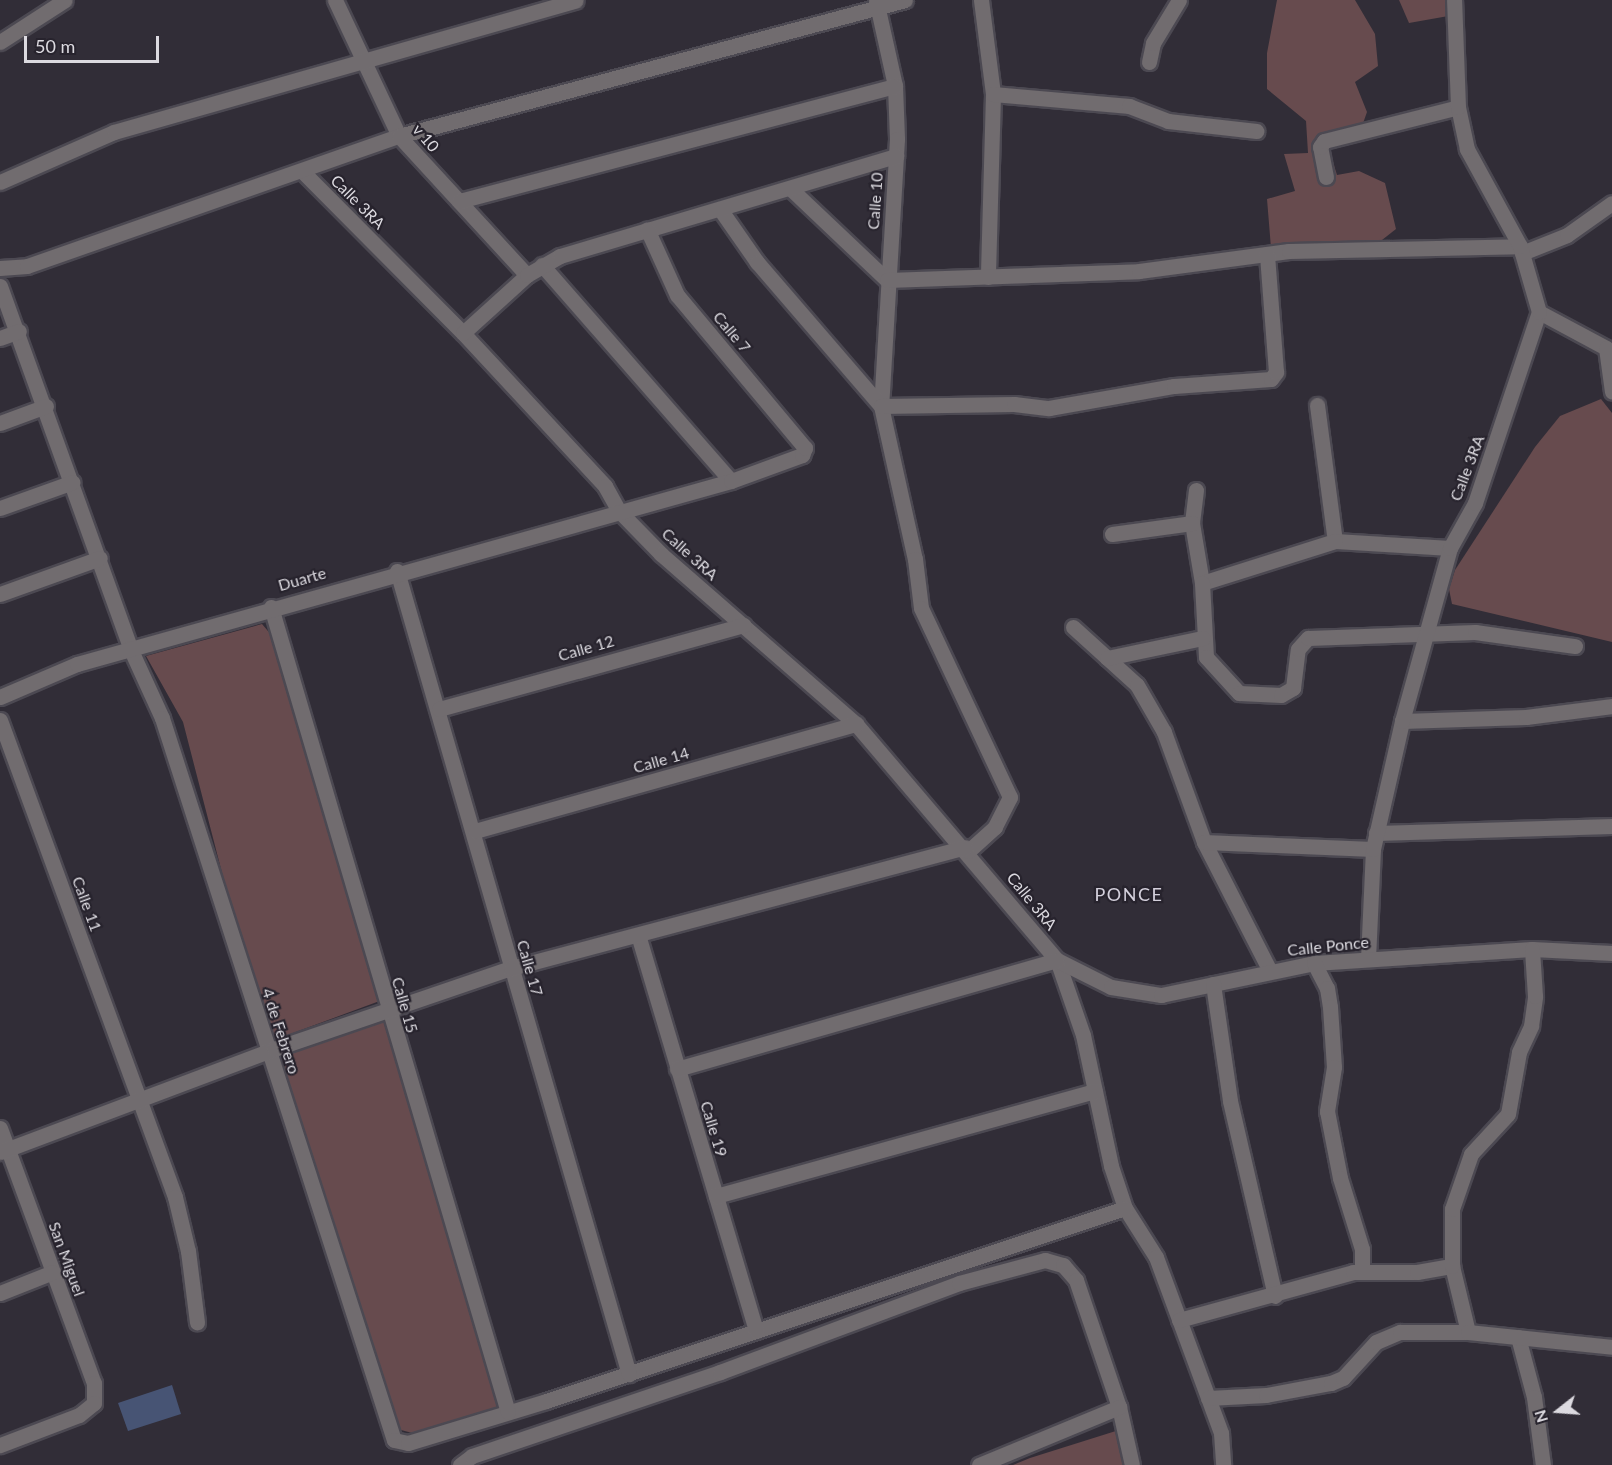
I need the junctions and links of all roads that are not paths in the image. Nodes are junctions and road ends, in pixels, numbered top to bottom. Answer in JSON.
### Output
{"nodes":[{"id":1,"x":65,"y":0,"type":"edge"},
{"id":2,"x":335,"y":0,"type":"edge"},
{"id":3,"x":576,"y":0,"type":"edge"},
{"id":4,"x":905,"y":0,"type":"edge"},
{"id":5,"x":981,"y":0,"type":"edge"},
{"id":6,"x":1179,"y":0,"type":"edge"},
{"id":7,"x":1454,"y":0,"type":"edge"},
{"id":8,"x":876,"y":2,"type":"edge"},
{"id":9,"x":0,"y":42,"type":"edge"},
{"id":10,"x":363,"y":58,"type":"junction"},
{"id":11,"x":1149,"y":62,"type":"dead end"},
{"id":12,"x":896,"y":86,"type":"junction"},
{"id":13,"x":993,"y":94,"type":"junction"},
{"id":14,"x":1458,"y":107,"type":"junction"},
{"id":15,"x":1256,"y":131,"type":"dead end"},
{"id":16,"x":399,"y":136,"type":"junction"},
{"id":17,"x":896,"y":156,"type":"junction"},
{"id":18,"x":303,"y":172,"type":"junction"},
{"id":19,"x":1326,"y":177,"type":"dead end"},
{"id":20,"x":0,"y":182,"type":"edge"},
{"id":21,"x":791,"y":189,"type":"junction"},
{"id":22,"x":459,"y":201,"type":"junction"},
{"id":23,"x":1612,"y":203,"type":"edge"},
{"id":24,"x":720,"y":209,"type":"junction"},
{"id":25,"x":647,"y":229,"type":"junction"},
{"id":26,"x":1521,"y":249,"type":"junction"},
{"id":27,"x":1267,"y":254,"type":"junction"},
{"id":28,"x":542,"y":266,"type":"junction"},
{"id":29,"x":0,"y":268,"type":"edge"},
{"id":30,"x":527,"y":274,"type":"junction"},
{"id":31,"x":988,"y":277,"type":"junction"},
{"id":32,"x":887,"y":280,"type":"junction"},
{"id":33,"x":0,"y":286,"type":"edge"},
{"id":34,"x":1539,"y":312,"type":"junction"},
{"id":35,"x":19,"y":332,"type":"junction"},
{"id":36,"x":463,"y":333,"type":"junction"},
{"id":37,"x":0,"y":338,"type":"edge"},
{"id":38,"x":1612,"y":392,"type":"edge"},
{"id":39,"x":1317,"y":405,"type":"dead end"},
{"id":40,"x":46,"y":406,"type":"junction"},
{"id":41,"x":881,"y":406,"type":"junction"},
{"id":42,"x":0,"y":423,"type":"edge"},
{"id":43,"x":805,"y":448,"type":"joint"},
{"id":44,"x":731,"y":481,"type":"junction"},
{"id":45,"x":73,"y":482,"type":"junction"},
{"id":46,"x":1196,"y":490,"type":"dead end"},
{"id":47,"x":0,"y":508,"type":"edge"},
{"id":48,"x":619,"y":511,"type":"junction"},
{"id":49,"x":1192,"y":523,"type":"junction"},
{"id":50,"x":1112,"y":534,"type":"dead end"},
{"id":51,"x":1335,"y":541,"type":"junction"},
{"id":52,"x":1450,"y":548,"type":"junction"},
{"id":53,"x":100,"y":558,"type":"junction"},
{"id":54,"x":397,"y":571,"type":"junction"},
{"id":55,"x":1202,"y":582,"type":"junction"},
{"id":56,"x":0,"y":594,"type":"edge"},
{"id":57,"x":272,"y":607,"type":"junction"},
{"id":58,"x":744,"y":626,"type":"junction"},
{"id":59,"x":1073,"y":627,"type":"dead end"},
{"id":60,"x":1427,"y":635,"type":"junction"},
{"id":61,"x":1203,"y":638,"type":"junction"},
{"id":62,"x":1575,"y":646,"type":"dead end"},
{"id":63,"x":130,"y":648,"type":"junction"},
{"id":64,"x":1107,"y":658,"type":"junction"},
{"id":65,"x":0,"y":697,"type":"edge"},
{"id":66,"x":1612,"y":706,"type":"edge"},
{"id":67,"x":440,"y":709,"type":"junction"},
{"id":68,"x":0,"y":720,"type":"edge"},
{"id":69,"x":1402,"y":721,"type":"junction"},
{"id":70,"x":856,"y":724,"type":"junction"},
{"id":71,"x":1612,"y":826,"type":"edge"},
{"id":72,"x":475,"y":831,"type":"junction"},
{"id":73,"x":1375,"y":841,"type":"junction"},
{"id":74,"x":1204,"y":842,"type":"junction"},
{"id":75,"x":966,"y":849,"type":"junction"},
{"id":76,"x":639,"y":938,"type":"junction"},
{"id":77,"x":1532,"y":950,"type":"junction"},
{"id":78,"x":1612,"y":953,"type":"edge"},
{"id":79,"x":1368,"y":958,"type":"junction"},
{"id":80,"x":1057,"y":960,"type":"junction"},
{"id":81,"x":1314,"y":963,"type":"junction"},
{"id":82,"x":511,"y":968,"type":"junction"},
{"id":83,"x":1270,"y":971,"type":"junction"},
{"id":84,"x":1213,"y":984,"type":"junction"},
{"id":85,"x":387,"y":1009,"type":"junction"},
{"id":86,"x":268,"y":1051,"type":"junction"},
{"id":87,"x":677,"y":1069,"type":"junction"},
{"id":88,"x":1095,"y":1090,"type":"junction"},
{"id":89,"x":140,"y":1099,"type":"junction"},
{"id":90,"x":0,"y":1128,"type":"edge"},
{"id":91,"x":4,"y":1150,"type":"edge"},
{"id":92,"x":716,"y":1196,"type":"junction"},
{"id":93,"x":1125,"y":1208,"type":"junction"},
{"id":94,"x":1452,"y":1266,"type":"junction"},
{"id":95,"x":1362,"y":1271,"type":"junction"},
{"id":96,"x":53,"y":1272,"type":"junction"},
{"id":97,"x":0,"y":1293,"type":"edge"},
{"id":98,"x":1275,"y":1296,"type":"junction"},
{"id":99,"x":1179,"y":1320,"type":"junction"},
{"id":100,"x":197,"y":1322,"type":"dead end"},
{"id":101,"x":756,"y":1331,"type":"junction"},
{"id":102,"x":1468,"y":1332,"type":"junction"},
{"id":103,"x":1518,"y":1337,"type":"junction"},
{"id":104,"x":1612,"y":1347,"type":"edge"},
{"id":105,"x":629,"y":1374,"type":"junction"},
{"id":106,"x":1208,"y":1398,"type":"junction"},
{"id":107,"x":1119,"y":1407,"type":"junction"},
{"id":108,"x":508,"y":1412,"type":"junction"},
{"id":109,"x":0,"y":1444,"type":"edge"},
{"id":110,"x":1224,"y":1464,"type":"edge"},
{"id":111,"x":460,"y":1465,"type":"edge"},
{"id":112,"x":979,"y":1465,"type":"edge"},
{"id":113,"x":1132,"y":1465,"type":"edge"},
{"id":114,"x":1543,"y":1465,"type":"edge"}],
"edges":[{"from":1,"to":9,"type":"street"},
{"from":2,"to":10,"type":"street","name":"v 10"},
{"from":3,"to":10,"type":"street"},
{"from":4,"to":8,"type":"street"},
{"from":5,"to":13,"type":"street"},
{"from":6,"to":11,"type":"street"},
{"from":7,"to":14,"type":"street"},
{"from":8,"to":12,"type":"street","name":"Calle 10"},
{"from":8,"to":16,"type":"street"},
{"from":10,"to":16,"type":"street","name":"v 10"},
{"from":10,"to":20,"type":"street"},
{"from":12,"to":17,"type":"street","name":"Calle 10"},
{"from":12,"to":22,"type":"street"},
{"from":13,"to":15,"type":"street"},
{"from":13,"to":31,"type":"street"},
{"from":14,"to":19,"type":"street"},
{"from":14,"to":26,"type":"street"},
{"from":16,"to":18,"type":"street"},
{"from":16,"to":22,"type":"street","name":"v 10"},
{"from":17,"to":21,"type":"street"},
{"from":17,"to":32,"type":"street","name":"Calle 10"},
{"from":18,"to":29,"type":"street"},
{"from":18,"to":36,"type":"street","name":"Calle 3RA"},
{"from":21,"to":24,"type":"street"},
{"from":21,"to":32,"type":"street"},
{"from":22,"to":30,"type":"street","name":"v 10"},
{"from":23,"to":26,"type":"street"},
{"from":24,"to":25,"type":"street"},
{"from":24,"to":41,"type":"street"},
{"from":25,"to":28,"type":"street"},
{"from":25,"to":43,"type":"street","name":"Calle 7"},
{"from":26,"to":27,"type":"street"},
{"from":26,"to":34,"type":"street"},
{"from":27,"to":31,"type":"street"},
{"from":27,"to":41,"type":"street"},
{"from":28,"to":30,"type":"street"},
{"from":28,"to":44,"type":"street"},
{"from":30,"to":36,"type":"street"},
{"from":31,"to":32,"type":"street"},
{"from":32,"to":41,"type":"street","name":"Calle 10"},
{"from":33,"to":35,"type":"street","name":"4 de Febrero"},
{"from":34,"to":38,"type":"street"},
{"from":34,"to":52,"type":"street","name":"Calle 3RA"},
{"from":35,"to":37,"type":"street"},
{"from":35,"to":40,"type":"street","name":"4 de Febrero"},
{"from":36,"to":48,"type":"street","name":"Calle 3RA"},
{"from":39,"to":51,"type":"street"},
{"from":40,"to":42,"type":"street"},
{"from":40,"to":45,"type":"street","name":"4 de Febrero"},
{"from":41,"to":75,"type":"street"},
{"from":43,"to":44,"type":"street","name":"Duarte"},
{"from":44,"to":48,"type":"street","name":"Duarte"},
{"from":45,"to":47,"type":"street"},
{"from":45,"to":53,"type":"street","name":"4 de Febrero"},
{"from":46,"to":49,"type":"street"},
{"from":48,"to":54,"type":"street","name":"Duarte"},
{"from":48,"to":58,"type":"street","name":"Calle 3RA"},
{"from":49,"to":50,"type":"street"},
{"from":49,"to":55,"type":"street"},
{"from":51,"to":52,"type":"street"},
{"from":51,"to":55,"type":"street"},
{"from":52,"to":60,"type":"street","name":"Calle 3RA"},
{"from":53,"to":56,"type":"street"},
{"from":53,"to":63,"type":"street","name":"4 de Febrero"},
{"from":54,"to":57,"type":"street","name":"Duarte"},
{"from":54,"to":67,"type":"street","name":"Calle 17"},
{"from":55,"to":61,"type":"street"},
{"from":57,"to":63,"type":"street","name":"Duarte"},
{"from":57,"to":85,"type":"street","name":"Calle 15"},
{"from":58,"to":67,"type":"street","name":"Calle 12"},
{"from":58,"to":70,"type":"street","name":"Calle 3RA"},
{"from":59,"to":64,"type":"street"},
{"from":60,"to":61,"type":"street"},
{"from":60,"to":62,"type":"street"},
{"from":60,"to":69,"type":"street","name":"Calle 3RA"},
{"from":61,"to":64,"type":"street"},
{"from":63,"to":65,"type":"street","name":"Duarte"},
{"from":63,"to":86,"type":"street","name":"4 de Febrero"},
{"from":64,"to":74,"type":"street"},
{"from":66,"to":69,"type":"street"},
{"from":67,"to":72,"type":"street","name":"Calle 17"},
{"from":68,"to":89,"type":"street","name":"Calle 11"},
{"from":69,"to":73,"type":"street","name":"Calle 3RA"},
{"from":70,"to":72,"type":"street","name":"Calle 14"},
{"from":70,"to":75,"type":"street","name":"Calle 3RA"},
{"from":71,"to":73,"type":"street"},
{"from":72,"to":82,"type":"street","name":"Calle 17"},
{"from":73,"to":74,"type":"street"},
{"from":73,"to":79,"type":"street","name":"Calle 3RA"},
{"from":74,"to":83,"type":"street"},
{"from":75,"to":76,"type":"street"},
{"from":75,"to":80,"type":"street","name":"Calle 3RA"},
{"from":76,"to":82,"type":"street"},
{"from":76,"to":87,"type":"street","name":"Calle 19"},
{"from":77,"to":78,"type":"street","name":"Calle Ponce"},
{"from":77,"to":79,"type":"street","name":"Calle Ponce"},
{"from":77,"to":94,"type":"street"},
{"from":79,"to":81,"type":"street","name":"Calle Ponce"},
{"from":80,"to":84,"type":"street","name":"Calle Ponce"},
{"from":80,"to":87,"type":"street"},
{"from":80,"to":88,"type":"street"},
{"from":81,"to":83,"type":"street","name":"Calle Ponce"},
{"from":81,"to":95,"type":"street"},
{"from":82,"to":85,"type":"street"},
{"from":82,"to":105,"type":"street","name":"Calle 17"},
{"from":83,"to":84,"type":"street","name":"Calle Ponce"},
{"from":84,"to":98,"type":"street"},
{"from":85,"to":86,"type":"street"},
{"from":85,"to":108,"type":"street","name":"Calle 15"},
{"from":86,"to":89,"type":"street"},
{"from":86,"to":108,"type":"street","name":"4 de Febrero"},
{"from":87,"to":92,"type":"street","name":"Calle 19"},
{"from":88,"to":92,"type":"street"},
{"from":88,"to":93,"type":"street"},
{"from":89,"to":91,"type":"street"},
{"from":89,"to":100,"type":"street","name":"Calle 11"},
{"from":90,"to":91,"type":"street","name":"San Miguel"},
{"from":91,"to":96,"type":"street","name":"San Miguel"},
{"from":92,"to":101,"type":"street","name":"Calle 19"},
{"from":93,"to":99,"type":"street"},
{"from":93,"to":101,"type":"street"},
{"from":94,"to":95,"type":"street"},
{"from":94,"to":102,"type":"street"},
{"from":95,"to":98,"type":"street"},
{"from":96,"to":97,"type":"street"},
{"from":96,"to":109,"type":"street","name":"San Miguel"},
{"from":98,"to":99,"type":"street"},
{"from":99,"to":106,"type":"street"},
{"from":101,"to":105,"type":"street"},
{"from":102,"to":103,"type":"street"},
{"from":102,"to":106,"type":"street"},
{"from":103,"to":104,"type":"street"},
{"from":103,"to":114,"type":"street"},
{"from":105,"to":108,"type":"street"},
{"from":106,"to":110,"type":"street"},
{"from":107,"to":111,"type":"street"},
{"from":107,"to":112,"type":"street"},
{"from":107,"to":113,"type":"street"}]}
